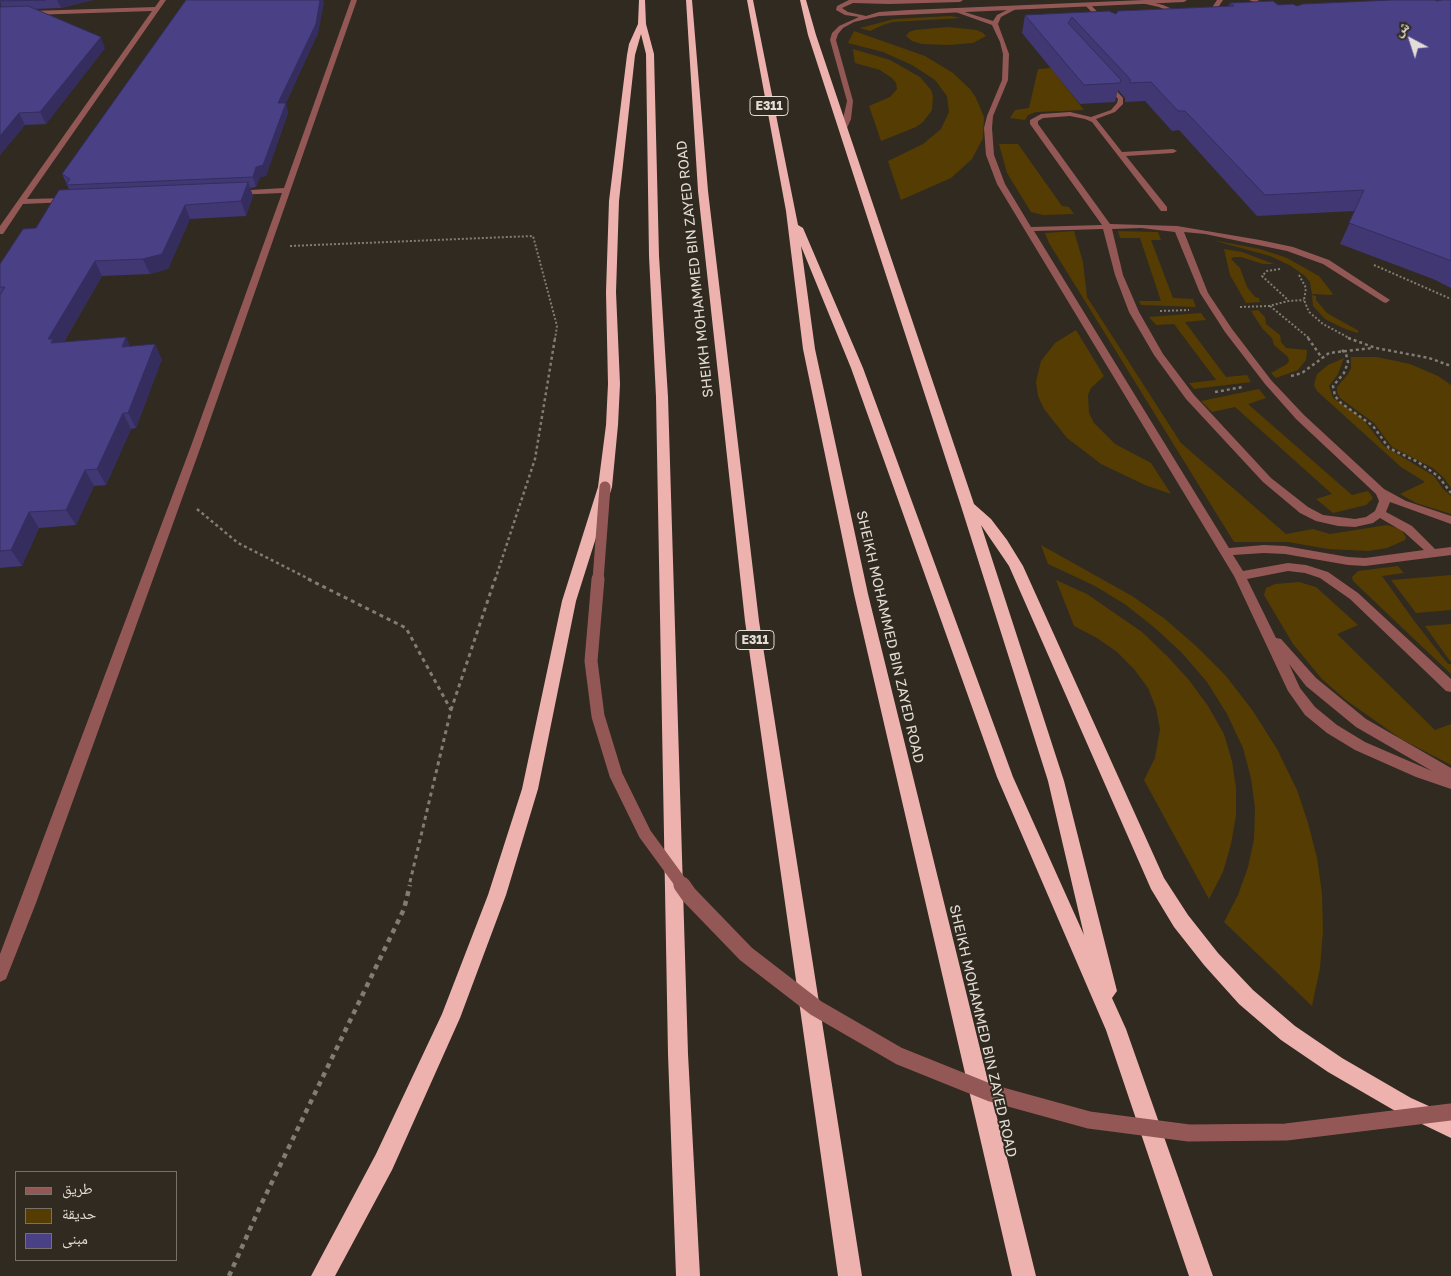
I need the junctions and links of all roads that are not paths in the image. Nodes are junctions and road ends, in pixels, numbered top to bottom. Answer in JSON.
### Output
{"nodes":[{"id":1,"x":163,"y":0,"type":"edge"},
{"id":2,"x":354,"y":0,"type":"edge"},
{"id":3,"x":642,"y":0,"type":"edge"},
{"id":4,"x":689,"y":0,"type":"edge"},
{"id":5,"x":750,"y":0,"type":"edge"},
{"id":6,"x":803,"y":0,"type":"edge"},
{"id":7,"x":960,"y":0,"type":"edge"},
{"id":8,"x":1184,"y":0,"type":"edge"},
{"id":9,"x":1220,"y":0,"type":"edge"},
{"id":10,"x":1252,"y":0,"type":"edge"},
{"id":11,"x":867,"y":1,"type":"edge"},
{"id":12,"x":1143,"y":2,"type":"junction"},
{"id":13,"x":1087,"y":4,"type":"junction"},
{"id":14,"x":1015,"y":8,"type":"junction"},
{"id":15,"x":157,"y":9,"type":"junction"},
{"id":16,"x":953,"y":10,"type":"junction"},
{"id":17,"x":1279,"y":11,"type":"edge"},
{"id":18,"x":0,"y":14,"type":"edge"},
{"id":19,"x":865,"y":16,"type":"junction"},
{"id":20,"x":1189,"y":17,"type":"edge"},
{"id":21,"x":1206,"y":18,"type":"edge"},
{"id":22,"x":642,"y":24,"type":"junction"},
{"id":23,"x":995,"y":24,"type":"junction"},
{"id":24,"x":1110,"y":29,"type":"edge"},
{"id":25,"x":1100,"y":74,"type":"edge"},
{"id":26,"x":1091,"y":119,"type":"junction"},
{"id":27,"x":842,"y":128,"type":"junction"},
{"id":28,"x":1173,"y":151,"type":"dead end"},
{"id":29,"x":1121,"y":154,"type":"junction"},
{"id":30,"x":287,"y":190,"type":"junction"},
{"id":31,"x":228,"y":193,"type":"edge"},
{"id":32,"x":81,"y":199,"type":"edge"},
{"id":33,"x":22,"y":202,"type":"junction"},
{"id":34,"x":1164,"y":209,"type":"dead end"},
{"id":35,"x":791,"y":211,"type":"junction"},
{"id":36,"x":1107,"y":226,"type":"junction"},
{"id":37,"x":1176,"y":228,"type":"junction"},
{"id":38,"x":1030,"y":229,"type":"junction"},
{"id":39,"x":0,"y":232,"type":"edge"},
{"id":40,"x":1386,"y":300,"type":"dead end"},
{"id":41,"x":605,"y":487,"type":"junction"},
{"id":42,"x":1380,"y":492,"type":"junction"},
{"id":43,"x":967,"y":503,"type":"junction"},
{"id":44,"x":1380,"y":513,"type":"junction"},
{"id":45,"x":1451,"y":520,"type":"edge"},
{"id":46,"x":1451,"y":551,"type":"edge"},
{"id":47,"x":1225,"y":552,"type":"junction"},
{"id":48,"x":1432,"y":553,"type":"junction"},
{"id":49,"x":1348,"y":561,"type":"junction"},
{"id":50,"x":1240,"y":576,"type":"junction"},
{"id":51,"x":1338,"y":583,"type":"junction"},
{"id":52,"x":1267,"y":631,"type":"junction"},
{"id":53,"x":1451,"y":687,"type":"edge"},
{"id":54,"x":1451,"y":775,"type":"edge"},
{"id":55,"x":1451,"y":783,"type":"edge"},
{"id":56,"x":0,"y":974,"type":"edge"},
{"id":57,"x":1116,"y":1029,"type":"junction"},
{"id":58,"x":1451,"y":1112,"type":"edge"},
{"id":59,"x":1451,"y":1127,"type":"edge"},
{"id":60,"x":323,"y":1276,"type":"edge"},
{"id":61,"x":688,"y":1276,"type":"edge"},
{"id":62,"x":850,"y":1276,"type":"edge"},
{"id":63,"x":1024,"y":1276,"type":"edge"},
{"id":64,"x":1201,"y":1276,"type":"edge"}],
"edges":[{"from":1,"to":15,"type":"street"},
{"from":2,"to":30,"type":"street"},
{"from":3,"to":22,"type":"highway"},
{"from":4,"to":62,"type":"highway","name":"SHEIKH MOHAMMED BIN ZAYED ROAD","number":"E311"},
{"from":5,"to":35,"type":"highway","name":"SHEIKH MOHAMMED BIN ZAYED ROAD","number":"E311"},
{"from":6,"to":27,"type":"highway"},
{"from":7,"to":11,"type":"street"},
{"from":8,"to":12,"type":"street"},
{"from":9,"to":21,"type":"street"},
{"from":10,"to":17,"type":"street"},
{"from":11,"to":19,"type":"street"},
{"from":12,"to":13,"type":"street"},
{"from":12,"to":20,"type":"street"},
{"from":13,"to":14,"type":"street"},
{"from":13,"to":24,"type":"street"},
{"from":14,"to":16,"type":"street"},
{"from":14,"to":23,"type":"street"},
{"from":15,"to":18,"type":"street"},
{"from":15,"to":33,"type":"street"},
{"from":16,"to":19,"type":"street"},
{"from":16,"to":23,"type":"street"},
{"from":19,"to":27,"type":"street"},
{"from":22,"to":41,"type":"highway"},
{"from":22,"to":61,"type":"highway"},
{"from":23,"to":38,"type":"street"},
{"from":25,"to":26,"type":"street"},
{"from":26,"to":29,"type":"street"},
{"from":26,"to":36,"type":"street"},
{"from":27,"to":43,"type":"highway"},
{"from":28,"to":29,"type":"street"},
{"from":29,"to":34,"type":"street"},
{"from":30,"to":31,"type":"street"},
{"from":30,"to":56,"type":"street"},
{"from":32,"to":33,"type":"street"},
{"from":33,"to":39,"type":"street"},
{"from":35,"to":57,"type":"highway"},
{"from":35,"to":63,"type":"highway","name":"SHEIKH MOHAMMED BIN ZAYED ROAD","number":"E311"},
{"from":36,"to":37,"type":"street"},
{"from":36,"to":38,"type":"street"},
{"from":36,"to":44,"type":"street"},
{"from":37,"to":40,"type":"street"},
{"from":37,"to":42,"type":"street"},
{"from":38,"to":47,"type":"street"},
{"from":41,"to":58,"type":"street","bridge":true},
{"from":41,"to":60,"type":"highway"},
{"from":42,"to":44,"type":"street"},
{"from":42,"to":45,"type":"street"},
{"from":43,"to":57,"type":"highway"},
{"from":43,"to":59,"type":"highway"},
{"from":44,"to":48,"type":"street"},
{"from":46,"to":48,"type":"street"},
{"from":47,"to":49,"type":"street"},
{"from":47,"to":50,"type":"street"},
{"from":48,"to":49,"type":"street"},
{"from":49,"to":51,"type":"street"},
{"from":50,"to":51,"type":"street"},
{"from":50,"to":52,"type":"street"},
{"from":51,"to":53,"type":"street"},
{"from":52,"to":54,"type":"street"},
{"from":52,"to":55,"type":"street"},
{"from":57,"to":64,"type":"highway"}]}
